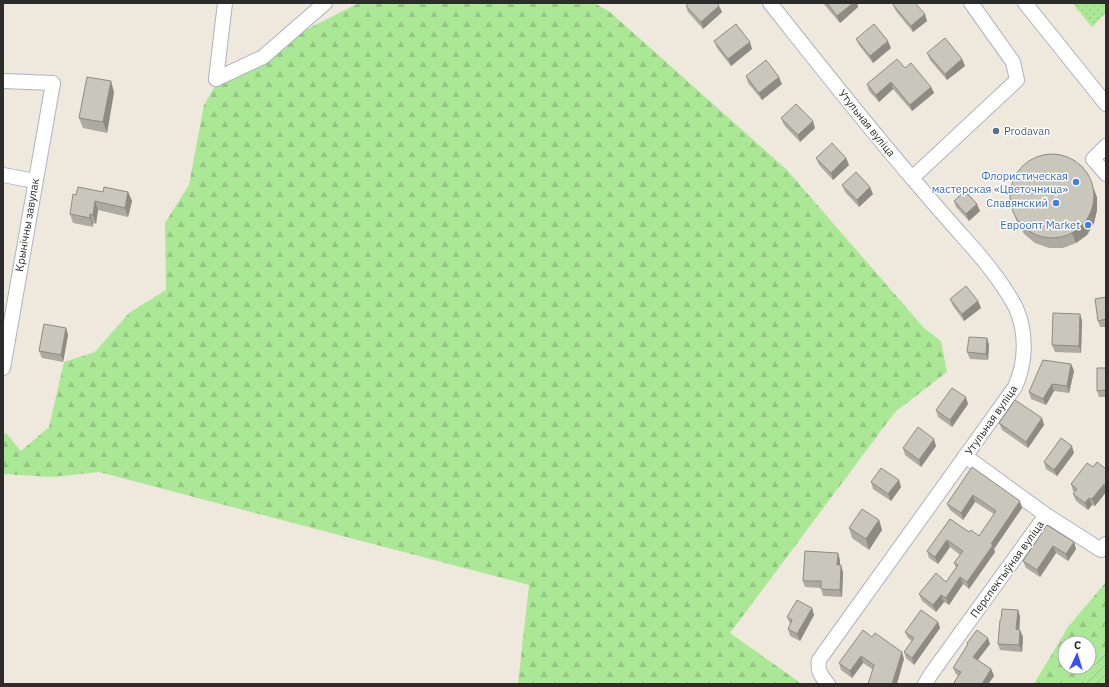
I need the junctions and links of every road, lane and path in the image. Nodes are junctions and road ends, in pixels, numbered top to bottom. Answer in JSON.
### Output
{"nodes":[{"id":1,"x":225,"y":3,"type":"edge"},
{"id":2,"x":325,"y":3,"type":"edge"},
{"id":3,"x":770,"y":3,"type":"edge"},
{"id":4,"x":971,"y":3,"type":"edge"},
{"id":5,"x":1025,"y":3,"type":"edge"},
{"id":6,"x":3,"y":81,"type":"edge"},
{"id":7,"x":1106,"y":104,"type":"edge"},
{"id":8,"x":1106,"y":146,"type":"edge"},
{"id":9,"x":1105,"y":170,"type":"edge"},
{"id":10,"x":3,"y":175,"type":"edge"},
{"id":11,"x":912,"y":178,"type":"junction"},
{"id":12,"x":35,"y":181,"type":"junction"},
{"id":13,"x":3,"y":368,"type":"edge"},
{"id":14,"x":965,"y":456,"type":"junction"},
{"id":15,"x":1046,"y":515,"type":"junction"},
{"id":16,"x":1106,"y":544,"type":"edge"},
{"id":17,"x":828,"y":684,"type":"edge"},
{"id":18,"x":925,"y":684,"type":"edge"}],
"edges":[{"from":1,"to":2,"type":"street"},
{"from":3,"to":11,"type":"street","name":"Утульная вуліца"},
{"from":4,"to":11,"type":"street"},
{"from":5,"to":7,"type":"street"},
{"from":6,"to":12,"type":"street","name":"Крынічны завулак"},
{"from":8,"to":9,"type":"street"},
{"from":10,"to":12,"type":"street"},
{"from":11,"to":14,"type":"street","name":"Утульная вуліца"},
{"from":12,"to":13,"type":"street","name":"Крынічны завулак"},
{"from":14,"to":15,"type":"street"},
{"from":14,"to":17,"type":"street","name":"Утульная вуліца"},
{"from":15,"to":16,"type":"street","name":"Перспектыўная вуліца"},
{"from":15,"to":18,"type":"street","name":"Перспектыўная вуліца"}]}
